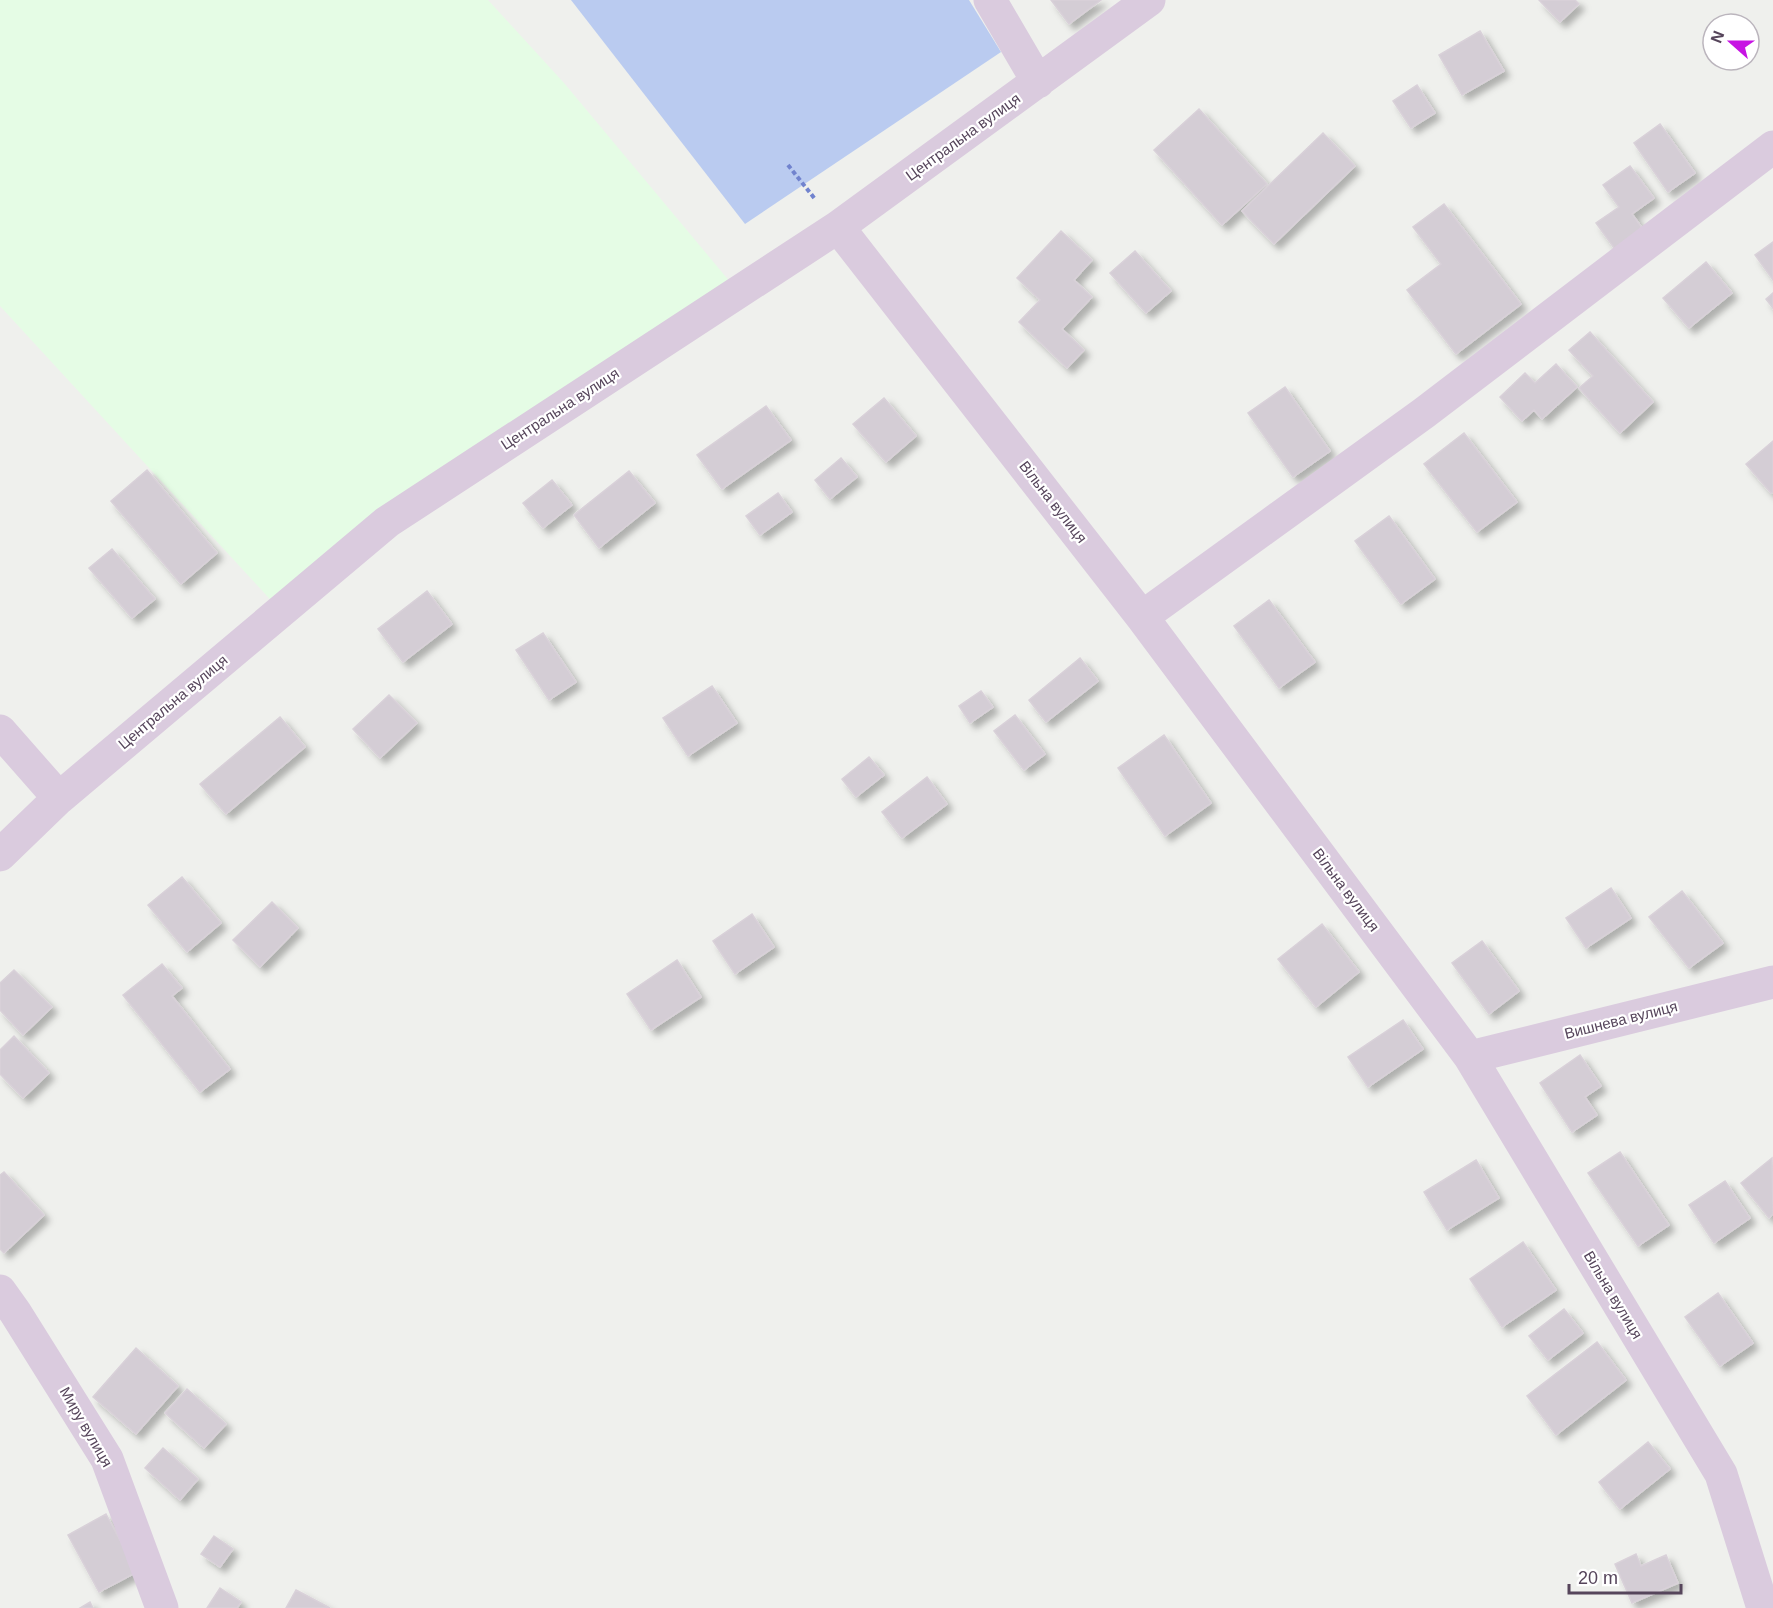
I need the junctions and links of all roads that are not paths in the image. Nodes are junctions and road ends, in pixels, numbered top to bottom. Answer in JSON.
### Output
{"nodes":[{"id":1,"x":990,"y":0,"type":"edge"},
{"id":2,"x":1149,"y":0,"type":"edge"},
{"id":3,"x":1038,"y":82,"type":"junction"},
{"id":4,"x":1773,"y":147,"type":"edge"},
{"id":5,"x":838,"y":227,"type":"junction"},
{"id":6,"x":1142,"y":616,"type":"junction"},
{"id":7,"x":0,"y":731,"type":"edge"},
{"id":8,"x":59,"y":798,"type":"junction"},
{"id":9,"x":0,"y":855,"type":"edge"},
{"id":10,"x":1773,"y":982,"type":"edge"},
{"id":11,"x":1470,"y":1057,"type":"junction"},
{"id":12,"x":0,"y":1291,"type":"edge"},
{"id":13,"x":162,"y":1608,"type":"edge"},
{"id":14,"x":1763,"y":1608,"type":"edge"}],
"edges":[{"from":1,"to":3,"type":"street"},
{"from":2,"to":3,"type":"street","name":"Центральна вулиця"},
{"from":3,"to":5,"type":"street","name":"Центральна вулиця"},
{"from":4,"to":6,"type":"street"},
{"from":5,"to":6,"type":"street","name":"Вільна вулиця"},
{"from":5,"to":8,"type":"street","name":"Центральна вулиця"},
{"from":6,"to":11,"type":"street","name":"Вільна вулиця"},
{"from":7,"to":8,"type":"street"},
{"from":8,"to":9,"type":"street","name":"Центральна вулиця"},
{"from":10,"to":11,"type":"street","name":"Вишнева вулиця"},
{"from":11,"to":14,"type":"street","name":"Вільна вулиця"},
{"from":12,"to":13,"type":"street","name":"Миру вулиця"}]}
